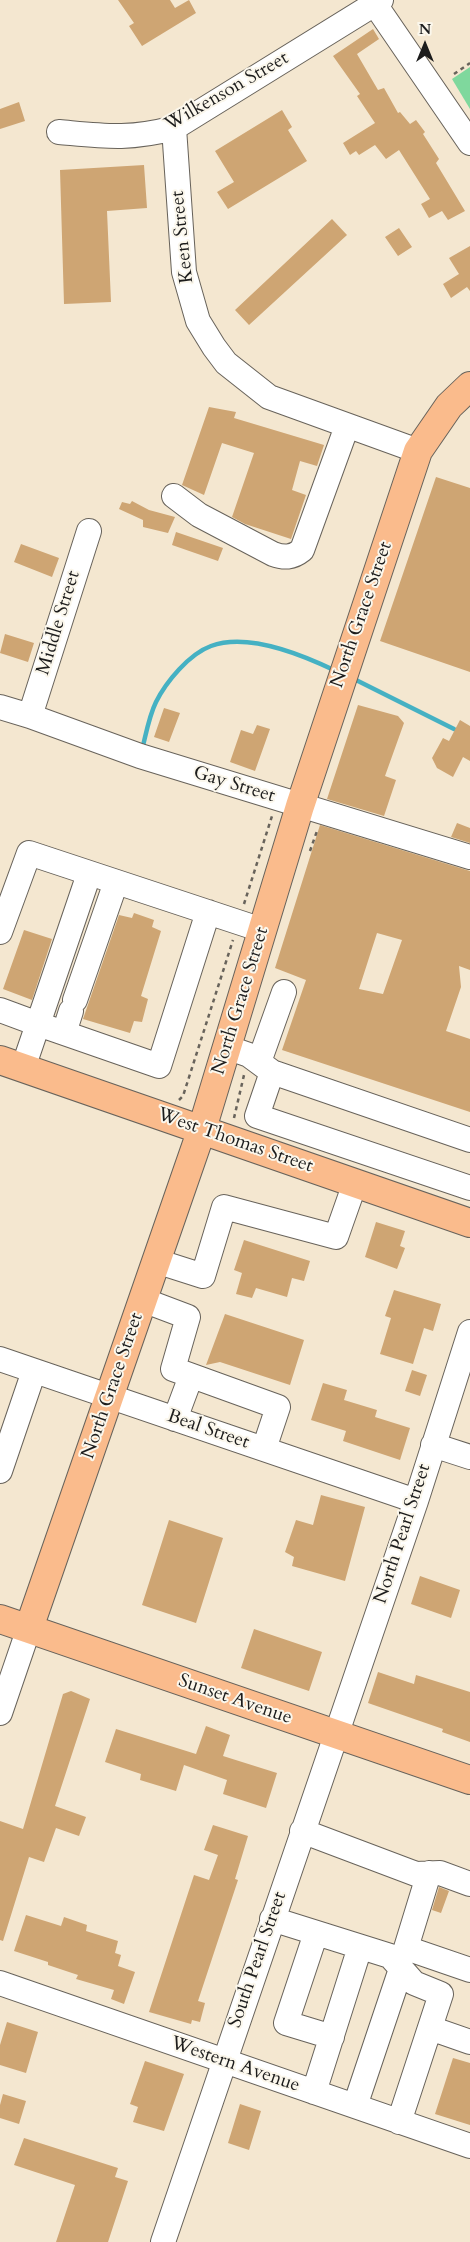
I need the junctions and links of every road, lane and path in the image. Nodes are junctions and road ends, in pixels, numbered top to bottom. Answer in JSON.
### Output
{"nodes":[{"id":1,"x":376,"y":1,"type":"edge"},
{"id":2,"x":470,"y":63,"type":"edge"},
{"id":3,"x":454,"y":74,"type":"dead end"},
{"id":4,"x":174,"y":128,"type":"junction"},
{"id":5,"x":59,"y":132,"type":"dead end"},
{"id":6,"x":470,"y":143,"type":"edge"},
{"id":7,"x":470,"y":386,"type":"edge"},
{"id":8,"x":348,"y":426,"type":"junction"},
{"id":9,"x":418,"y":451,"type":"junction"},
{"id":10,"x":174,"y":496,"type":"dead end"},
{"id":11,"x":88,"y":531,"type":"dead end"},
{"id":12,"x":0,"y":708,"type":"edge"},
{"id":13,"x":30,"y":716,"type":"junction"},
{"id":14,"x":300,"y":806,"type":"junction"},
{"id":15,"x":470,"y":857,"type":"edge"},
{"id":16,"x":89,"y":874,"type":"junction"},
{"id":17,"x":116,"y":882,"type":"junction"},
{"id":18,"x":208,"y":912,"type":"junction"},
{"id":19,"x":262,"y":930,"type":"junction"},
{"id":20,"x":0,"y":932,"type":"edge"},
{"id":21,"x":284,"y":992,"type":"dead end"},
{"id":22,"x":0,"y":1010,"type":"edge"},
{"id":23,"x":38,"y":1024,"type":"junction"},
{"id":24,"x":64,"y":1033,"type":"junction"},
{"id":25,"x":226,"y":1047,"type":"junction"},
{"id":26,"x":12,"y":1064,"type":"edge"},
{"id":27,"x":266,"y":1067,"type":"junction"},
{"id":28,"x":202,"y":1129,"type":"junction"},
{"id":29,"x":470,"y":1140,"type":"edge"},
{"id":30,"x":344,"y":1146,"type":"junction"},
{"id":31,"x":344,"y":1179,"type":"junction"},
{"id":32,"x":470,"y":1188,"type":"edge"},
{"id":33,"x":465,"y":1221,"type":"edge"},
{"id":34,"x":156,"y":1261,"type":"junction"},
{"id":35,"x":143,"y":1300,"type":"junction"},
{"id":36,"x":469,"y":1339,"type":"edge"},
{"id":37,"x":0,"y":1359,"type":"edge"},
{"id":38,"x":34,"y":1371,"type":"junction"},
{"id":39,"x":191,"y":1376,"type":"junction"},
{"id":40,"x":109,"y":1396,"type":"junction"},
{"id":41,"x":175,"y":1419,"type":"junction"},
{"id":42,"x":433,"y":1445,"type":"junction"},
{"id":43,"x":264,"y":1449,"type":"junction"},
{"id":44,"x":470,"y":1457,"type":"edge"},
{"id":45,"x":0,"y":1471,"type":"edge"},
{"id":46,"x":416,"y":1501,"type":"junction"},
{"id":47,"x":0,"y":1619,"type":"edge"},
{"id":48,"x":30,"y":1628,"type":"junction"},
{"id":49,"x":0,"y":1714,"type":"edge"},
{"id":50,"x":335,"y":1735,"type":"junction"},
{"id":51,"x":470,"y":1780,"type":"edge"},
{"id":52,"x":302,"y":1831,"type":"junction"},
{"id":53,"x":429,"y":1873,"type":"junction"},
{"id":54,"x":470,"y":1884,"type":"edge"},
{"id":55,"x":272,"y":1919,"type":"junction"},
{"id":56,"x":316,"y":1933,"type":"junction"},
{"id":57,"x":360,"y":1947,"type":"junction"},
{"id":58,"x":401,"y":1969,"type":"junction"},
{"id":59,"x":470,"y":1970,"type":"edge"},
{"id":60,"x":0,"y":1983,"type":"edge"},
{"id":61,"x":430,"y":2028,"type":"junction"},
{"id":62,"x":332,"y":2037,"type":"junction"},
{"id":63,"x":470,"y":2042,"type":"edge"},
{"id":64,"x":223,"y":2061,"type":"junction"},
{"id":65,"x":314,"y":2092,"type":"junction"},
{"id":66,"x":355,"y":2106,"type":"junction"},
{"id":67,"x":399,"y":2122,"type":"junction"},
{"id":68,"x":470,"y":2146,"type":"edge"},
{"id":69,"x":163,"y":2242,"type":"edge"}],
"edges":[{"from":1,"to":4,"type":"street","name":"Wilkenson Street"},
{"from":1,"to":6,"type":"street"},
{"from":2,"to":3,"type":"path"},
{"from":4,"to":5,"type":"street","name":"Wilkenson Street"},
{"from":4,"to":8,"type":"street","name":"Keen Street"},
{"from":7,"to":9,"type":"main road","name":"North Grace Street"},
{"from":8,"to":9,"type":"street","name":"Keen Street"},
{"from":8,"to":10,"type":"street"},
{"from":9,"to":14,"type":"main road","name":"North Grace Street"},
{"from":11,"to":13,"type":"street","name":"Middle Street"},
{"from":12,"to":13,"type":"street","name":"Gay Street"},
{"from":13,"to":14,"type":"street","name":"Gay Street"},
{"from":14,"to":15,"type":"street","name":"Gay Street"},
{"from":14,"to":19,"type":"main road","name":"North Grace Street"},
{"from":16,"to":17,"type":"street"},
{"from":16,"to":20,"type":"street"},
{"from":16,"to":23,"type":"street"},
{"from":17,"to":18,"type":"street"},
{"from":17,"to":24,"type":"street"},
{"from":18,"to":19,"type":"street"},
{"from":18,"to":24,"type":"street"},
{"from":19,"to":25,"type":"main road","name":"North Grace Street"},
{"from":21,"to":27,"type":"street"},
{"from":22,"to":23,"type":"street"},
{"from":23,"to":24,"type":"street"},
{"from":23,"to":26,"type":"street"},
{"from":25,"to":27,"type":"street"},
{"from":25,"to":28,"type":"main road","name":"North Grace Street"},
{"from":26,"to":28,"type":"main road","name":"West Thomas Street"},
{"from":27,"to":29,"type":"street"},
{"from":27,"to":30,"type":"street"},
{"from":28,"to":31,"type":"main road","name":"West Thomas Street"},
{"from":28,"to":34,"type":"main road","name":"North Grace Street"},
{"from":30,"to":31,"type":"street"},
{"from":30,"to":32,"type":"street"},
{"from":31,"to":33,"type":"main road","name":"West Thomas Street"},
{"from":31,"to":34,"type":"street"},
{"from":32,"to":33,"type":"street"},
{"from":34,"to":35,"type":"main road","name":"North Grace Street"},
{"from":35,"to":39,"type":"street"},
{"from":35,"to":40,"type":"main road","name":"North Grace Street"},
{"from":36,"to":42,"type":"street","name":"North Pearl Street"},
{"from":37,"to":38,"type":"street","name":"Beal Street"},
{"from":38,"to":40,"type":"street","name":"Beal Street"},
{"from":38,"to":45,"type":"street"},
{"from":39,"to":41,"type":"street"},
{"from":39,"to":43,"type":"street"},
{"from":40,"to":41,"type":"street","name":"Beal Street"},
{"from":40,"to":48,"type":"main road","name":"North Grace Street"},
{"from":41,"to":43,"type":"street","name":"Beal Street"},
{"from":42,"to":44,"type":"street"},
{"from":42,"to":46,"type":"street","name":"North Pearl Street"},
{"from":43,"to":46,"type":"street","name":"Beal Street"},
{"from":46,"to":50,"type":"street","name":"North Pearl Street"},
{"from":47,"to":48,"type":"main road","name":"Sunset Avenue"},
{"from":48,"to":49,"type":"street"},
{"from":48,"to":50,"type":"main road","name":"Sunset Avenue"},
{"from":50,"to":51,"type":"main road","name":"Sunset Avenue"},
{"from":50,"to":52,"type":"street","name":"South Pearl Street"},
{"from":52,"to":53,"type":"street"},
{"from":52,"to":55,"type":"street","name":"South Pearl Street"},
{"from":53,"to":54,"type":"street"},
{"from":53,"to":59,"type":"street"},
{"from":55,"to":56,"type":"street"},
{"from":55,"to":64,"type":"street","name":"South Pearl Street"},
{"from":56,"to":57,"type":"street"},
{"from":56,"to":62,"type":"street"},
{"from":57,"to":58,"type":"street"},
{"from":57,"to":62,"type":"street"},
{"from":58,"to":61,"type":"street"},
{"from":58,"to":66,"type":"street"},
{"from":60,"to":64,"type":"street","name":"Western Avenue"},
{"from":61,"to":63,"type":"street"},
{"from":61,"to":67,"type":"street"},
{"from":62,"to":65,"type":"street"},
{"from":64,"to":65,"type":"street","name":"Western Avenue"},
{"from":64,"to":69,"type":"street","name":"South Pearl Street"},
{"from":65,"to":66,"type":"street","name":"Western Avenue"},
{"from":66,"to":67,"type":"street","name":"Western Avenue"},
{"from":67,"to":68,"type":"street","name":"Western Avenue"}]}
